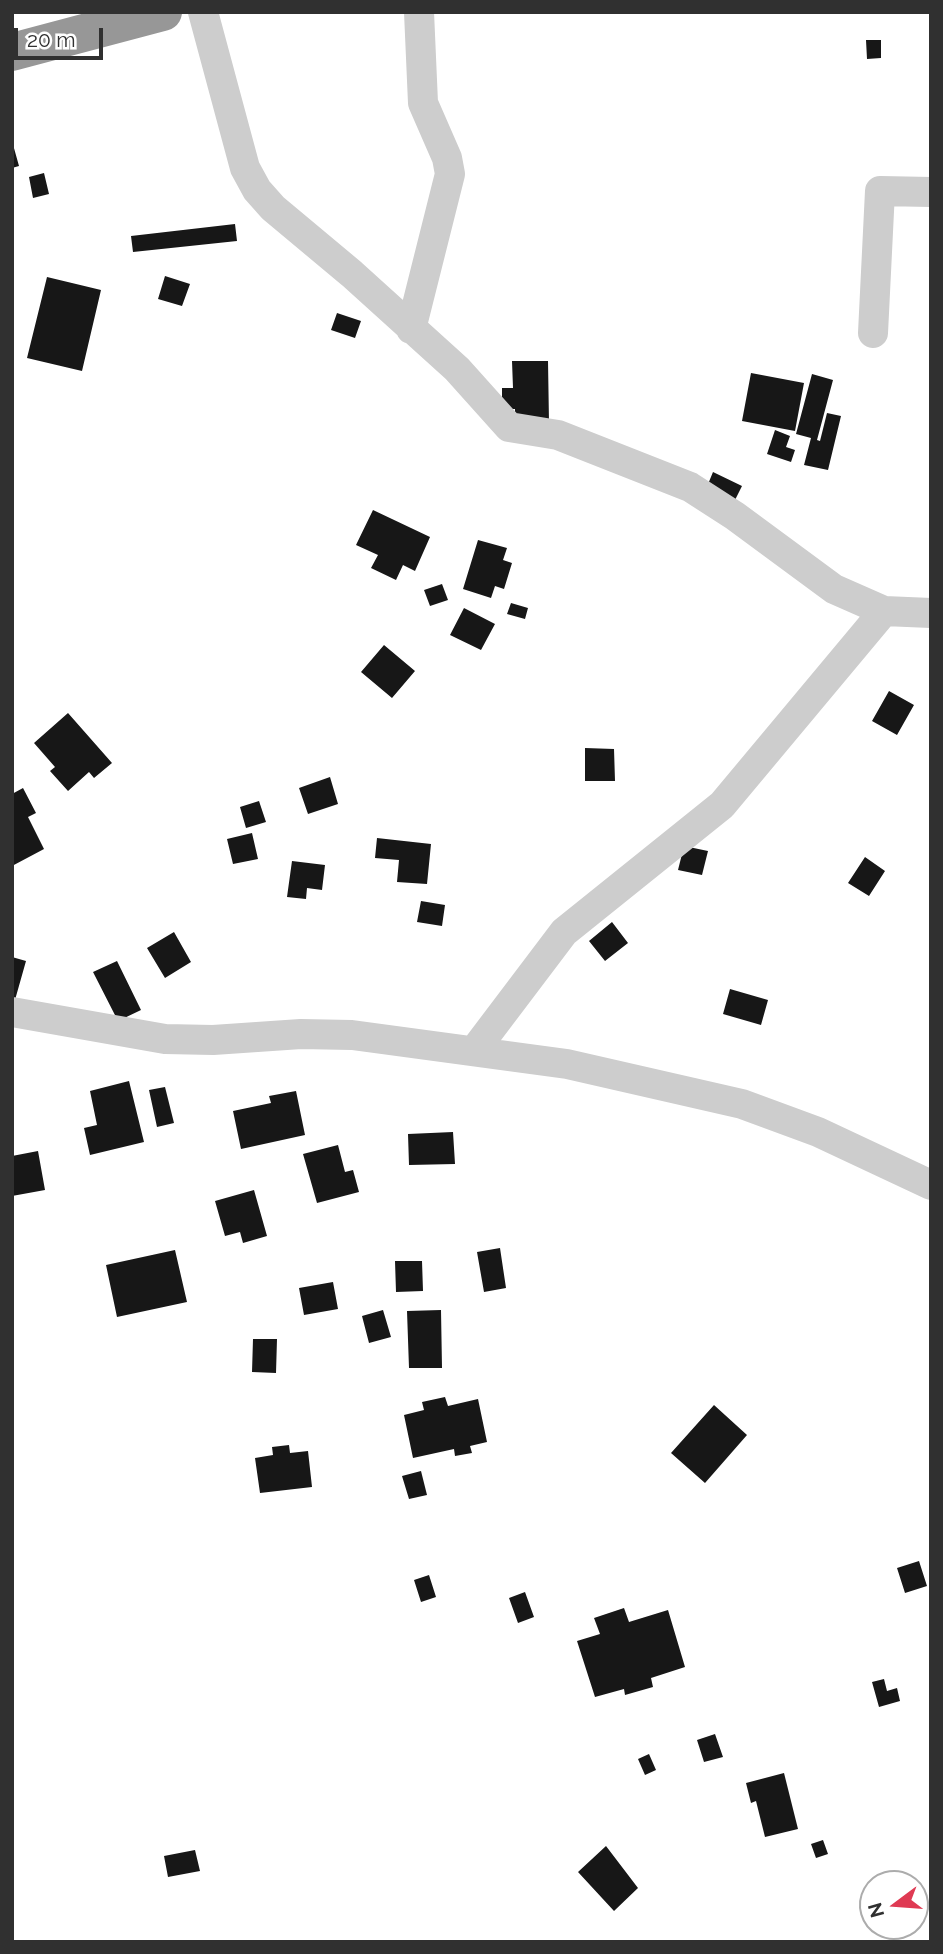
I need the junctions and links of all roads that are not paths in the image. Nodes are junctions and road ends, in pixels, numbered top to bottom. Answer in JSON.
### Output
{"nodes":[{"id":1,"x":163,"y":12,"type":"edge"},
{"id":2,"x":203,"y":12,"type":"edge"},
{"id":3,"x":419,"y":12,"type":"edge"},
{"id":4,"x":12,"y":52,"type":"edge"},
{"id":5,"x":931,"y":192,"type":"edge"},
{"id":6,"x":411,"y":329,"type":"junction"},
{"id":7,"x":873,"y":333,"type":"dead end"},
{"id":8,"x":884,"y":611,"type":"junction"},
{"id":9,"x":931,"y":613,"type":"edge"},
{"id":10,"x":12,"y":1012,"type":"edge"},
{"id":11,"x":474,"y":1051,"type":"junction"},
{"id":12,"x":931,"y":1185,"type":"edge"}],
"edges":[{"from":1,"to":4,"type":"highway"},
{"from":2,"to":6,"type":"street"},
{"from":3,"to":6,"type":"street"},
{"from":5,"to":7,"type":"street"},
{"from":6,"to":8,"type":"street"},
{"from":8,"to":9,"type":"street"},
{"from":8,"to":11,"type":"street"},
{"from":10,"to":11,"type":"street"},
{"from":11,"to":12,"type":"street"}]}
